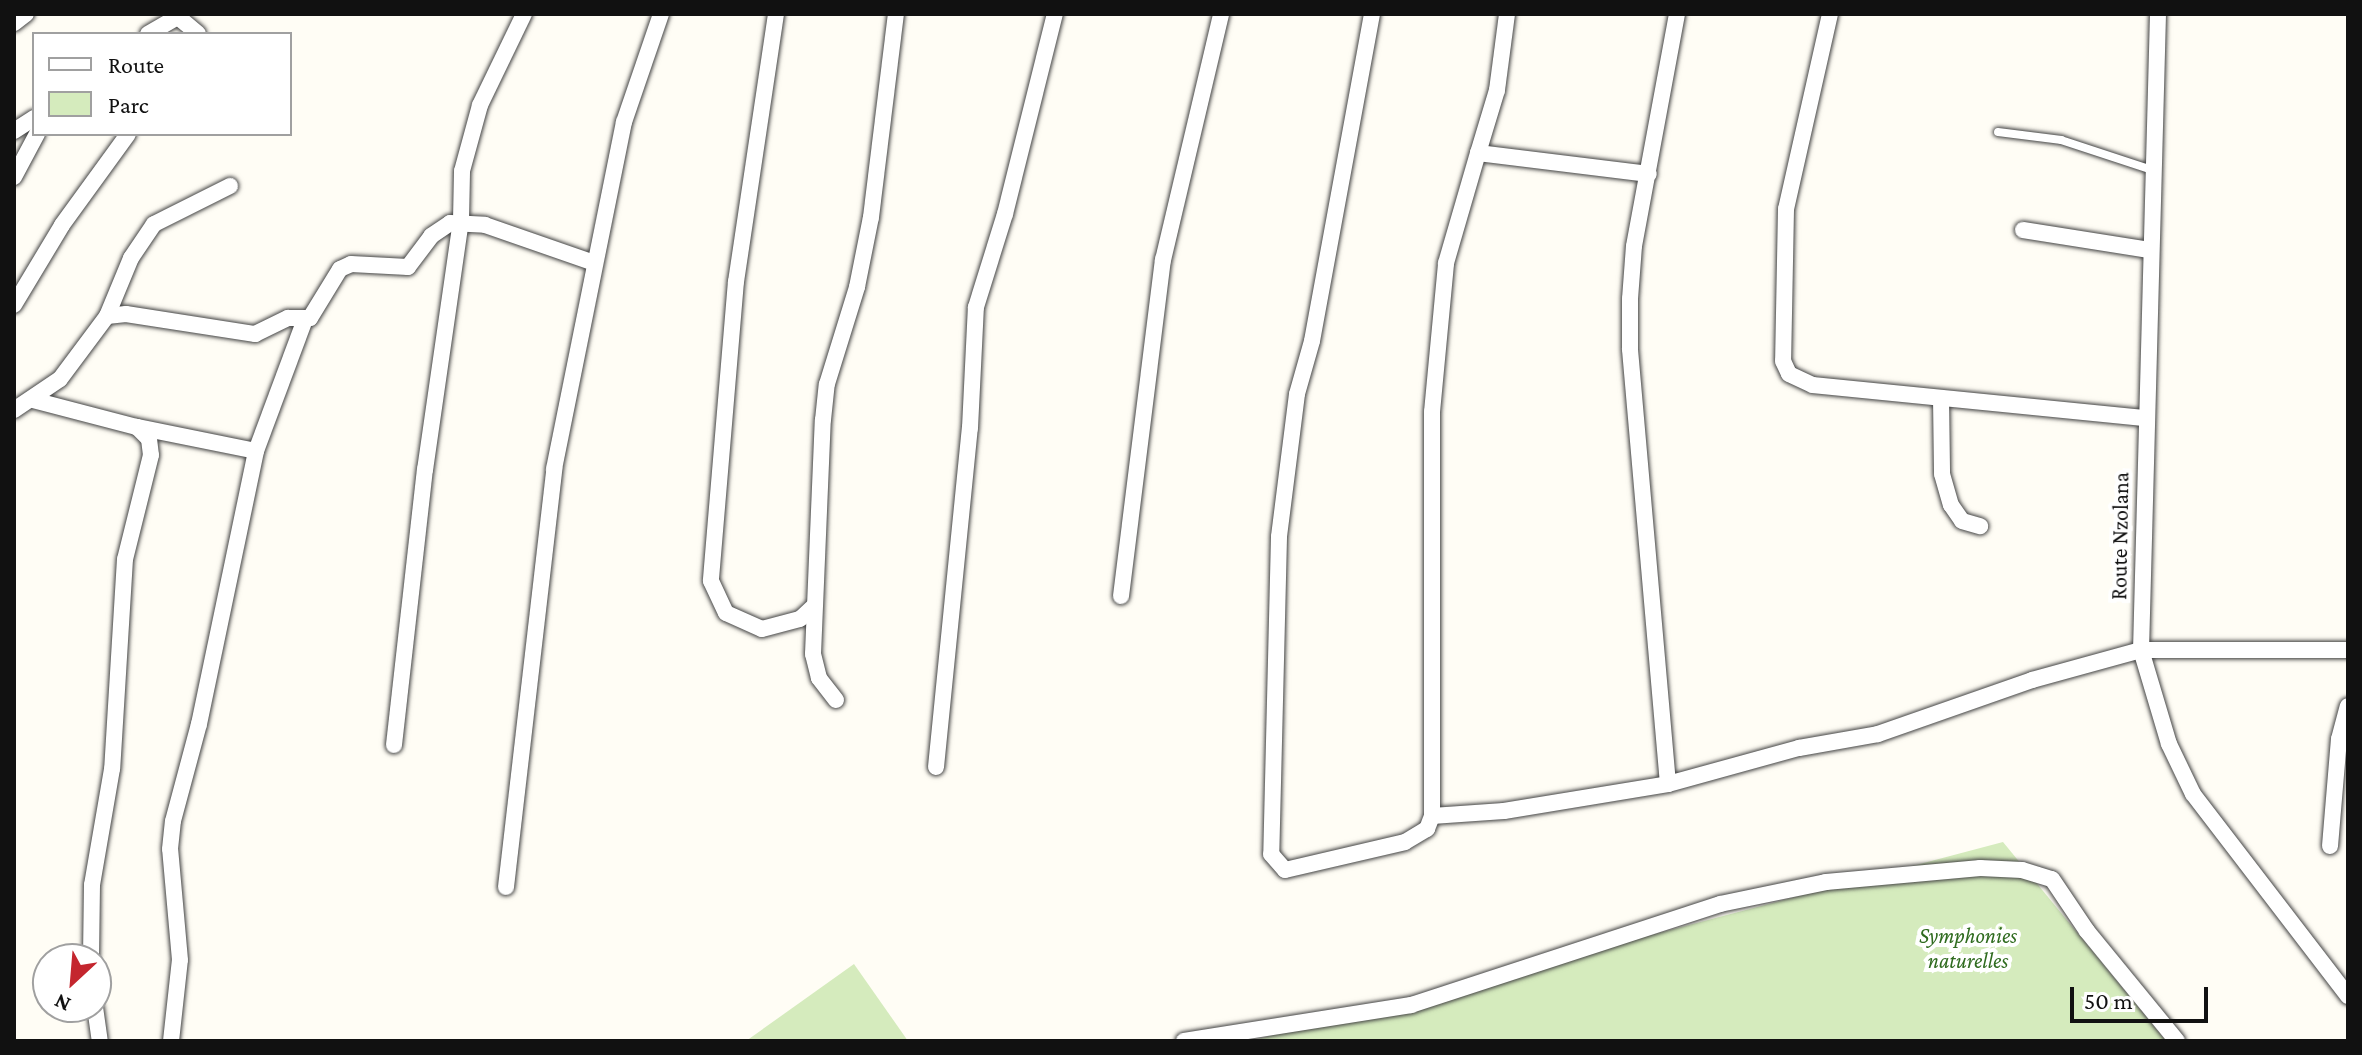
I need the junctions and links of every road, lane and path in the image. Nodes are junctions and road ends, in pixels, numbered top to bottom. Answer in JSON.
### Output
{"nodes":[{"id":1,"x":26,"y":14,"type":"edge"},
{"id":2,"x":524,"y":14,"type":"edge"},
{"id":3,"x":661,"y":14,"type":"edge"},
{"id":4,"x":776,"y":14,"type":"edge"},
{"id":5,"x":896,"y":14,"type":"edge"},
{"id":6,"x":1055,"y":14,"type":"edge"},
{"id":7,"x":1221,"y":14,"type":"edge"},
{"id":8,"x":1372,"y":14,"type":"edge"},
{"id":9,"x":1507,"y":14,"type":"edge"},
{"id":10,"x":1677,"y":14,"type":"edge"},
{"id":11,"x":1830,"y":14,"type":"edge"},
{"id":12,"x":2158,"y":14,"type":"edge"},
{"id":13,"x":14,"y":23,"type":"edge"},
{"id":14,"x":152,"y":32,"type":"edge"},
{"id":15,"x":196,"y":32,"type":"edge"},
{"id":16,"x":32,"y":119,"type":"edge"},
{"id":17,"x":14,"y":131,"type":"edge"},
{"id":18,"x":1998,"y":132,"type":"dead end"},
{"id":19,"x":36,"y":136,"type":"edge"},
{"id":20,"x":127,"y":136,"type":"edge"},
{"id":21,"x":1478,"y":153,"type":"junction"},
{"id":22,"x":2152,"y":170,"type":"junction"},
{"id":23,"x":1649,"y":174,"type":"junction"},
{"id":24,"x":14,"y":177,"type":"edge"},
{"id":25,"x":230,"y":186,"type":"dead end"},
{"id":26,"x":461,"y":220,"type":"junction"},
{"id":27,"x":2023,"y":230,"type":"dead end"},
{"id":28,"x":2149,"y":250,"type":"junction"},
{"id":29,"x":594,"y":263,"type":"junction"},
{"id":30,"x":14,"y":305,"type":"edge"},
{"id":31,"x":107,"y":316,"type":"junction"},
{"id":32,"x":305,"y":319,"type":"junction"},
{"id":33,"x":1941,"y":398,"type":"junction"},
{"id":34,"x":33,"y":400,"type":"junction"},
{"id":35,"x":14,"y":410,"type":"edge"},
{"id":36,"x":2143,"y":418,"type":"junction"},
{"id":37,"x":137,"y":427,"type":"junction"},
{"id":38,"x":256,"y":451,"type":"junction"},
{"id":39,"x":1980,"y":526,"type":"dead end"},
{"id":40,"x":1121,"y":596,"type":"dead end"},
{"id":41,"x":814,"y":606,"type":"junction"},
{"id":42,"x":2141,"y":650,"type":"junction"},
{"id":43,"x":2348,"y":650,"type":"edge"},
{"id":44,"x":836,"y":700,"type":"dead end"},
{"id":45,"x":2348,"y":706,"type":"edge"},
{"id":46,"x":394,"y":745,"type":"dead end"},
{"id":47,"x":936,"y":767,"type":"dead end"},
{"id":48,"x":1668,"y":784,"type":"junction"},
{"id":49,"x":1432,"y":816,"type":"junction"},
{"id":50,"x":2330,"y":846,"type":"dead end"},
{"id":51,"x":506,"y":887,"type":"dead end"},
{"id":52,"x":91,"y":943,"type":"edge"},
{"id":53,"x":2348,"y":996,"type":"edge"},
{"id":54,"x":171,"y":1041,"type":"edge"},
{"id":55,"x":1184,"y":1041,"type":"edge"},
{"id":56,"x":2177,"y":1041,"type":"edge"}],
"edges":[{"from":1,"to":13,"type":"street"},
{"from":2,"to":26,"type":"street"},
{"from":3,"to":29,"type":"street"},
{"from":4,"to":41,"type":"street"},
{"from":5,"to":41,"type":"street"},
{"from":6,"to":47,"type":"street"},
{"from":7,"to":40,"type":"street"},
{"from":8,"to":49,"type":"street"},
{"from":9,"to":21,"type":"street"},
{"from":10,"to":23,"type":"street"},
{"from":11,"to":33,"type":"street"},
{"from":12,"to":22,"type":"street","name":"Route Nzolana"},
{"from":14,"to":15,"type":"street"},
{"from":16,"to":17,"type":"street"},
{"from":18,"to":22,"type":"lane"},
{"from":19,"to":24,"type":"street"},
{"from":20,"to":30,"type":"street"},
{"from":21,"to":23,"type":"street"},
{"from":21,"to":49,"type":"street"},
{"from":22,"to":28,"type":"street","name":"Route Nzolana"},
{"from":23,"to":48,"type":"street"},
{"from":25,"to":31,"type":"street"},
{"from":26,"to":29,"type":"street"},
{"from":26,"to":32,"type":"street"},
{"from":26,"to":46,"type":"street"},
{"from":27,"to":28,"type":"street"},
{"from":28,"to":36,"type":"street","name":"Route Nzolana"},
{"from":29,"to":51,"type":"street"},
{"from":31,"to":32,"type":"street"},
{"from":31,"to":34,"type":"street"},
{"from":32,"to":38,"type":"street"},
{"from":33,"to":36,"type":"street"},
{"from":33,"to":39,"type":"street"},
{"from":34,"to":35,"type":"street"},
{"from":34,"to":37,"type":"street"},
{"from":36,"to":42,"type":"street","name":"Route Nzolana"},
{"from":37,"to":38,"type":"street"},
{"from":37,"to":52,"type":"street"},
{"from":38,"to":54,"type":"street"},
{"from":41,"to":44,"type":"street"},
{"from":42,"to":43,"type":"street"},
{"from":42,"to":48,"type":"street"},
{"from":42,"to":53,"type":"street","name":"Route Nzolana"},
{"from":45,"to":50,"type":"street"},
{"from":48,"to":49,"type":"street"},
{"from":55,"to":56,"type":"street"}]}
